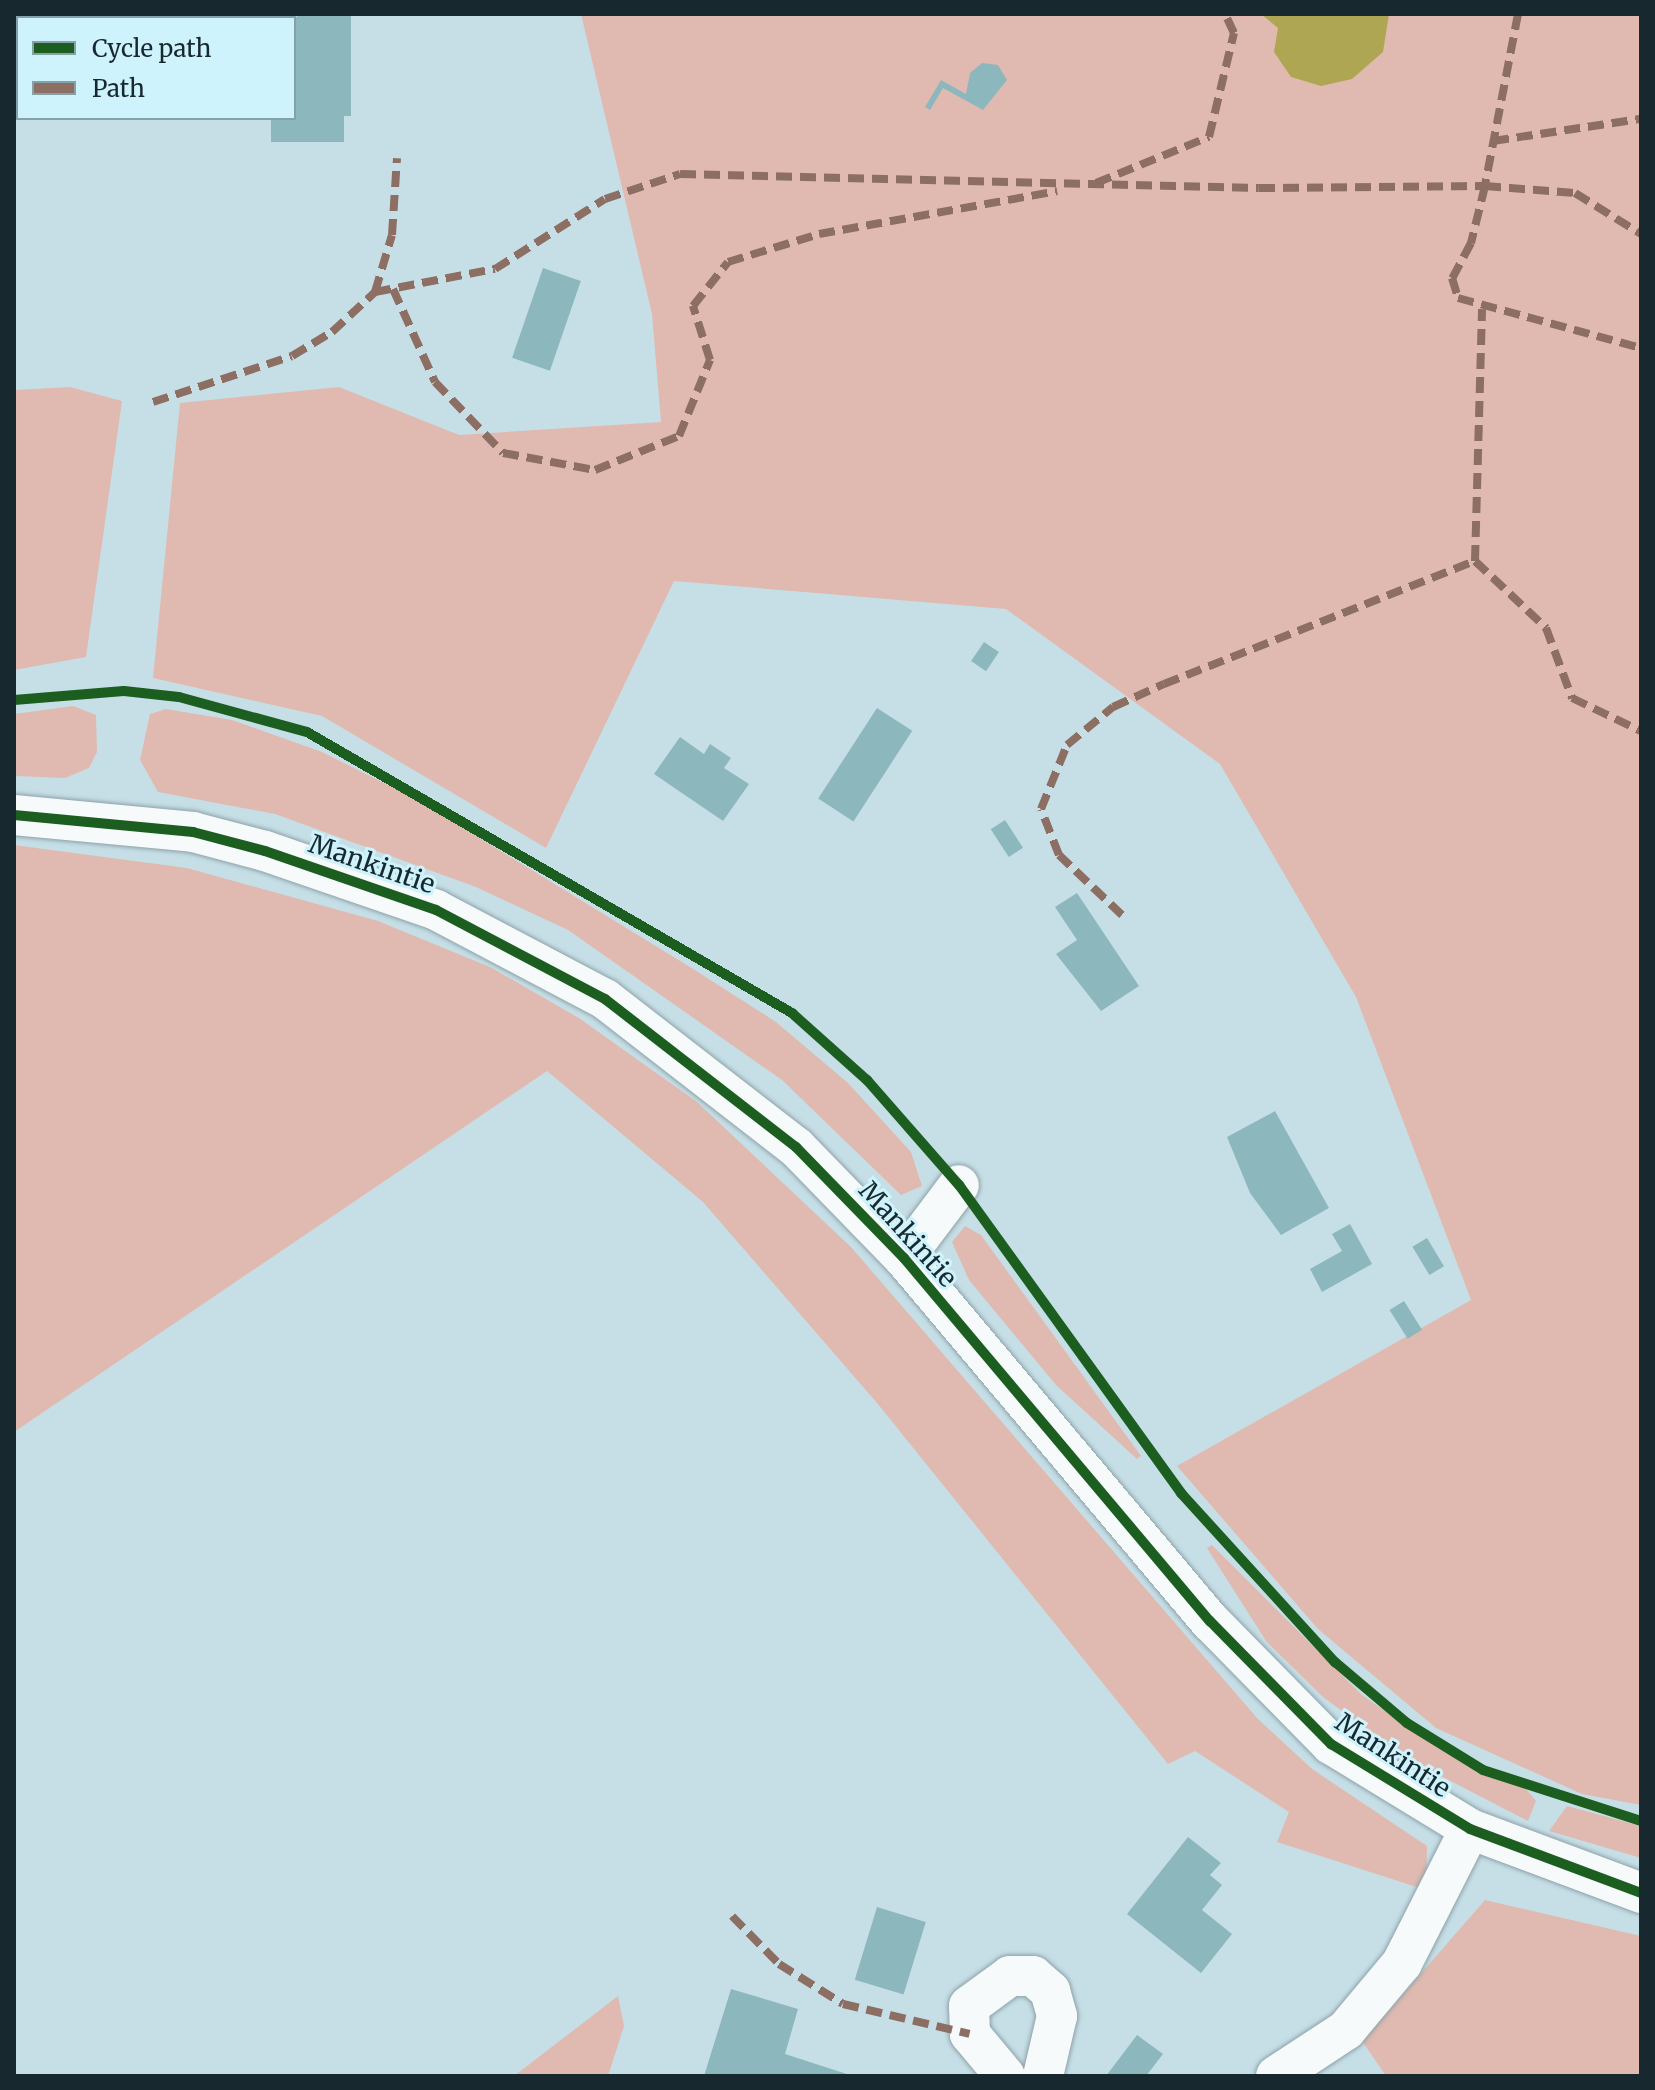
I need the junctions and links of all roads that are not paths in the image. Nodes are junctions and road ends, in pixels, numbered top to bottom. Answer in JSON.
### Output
{"nodes":[{"id":1,"x":14,"y":815,"type":"edge"},
{"id":2,"x":959,"y":1185,"type":"dead end"},
{"id":3,"x":904,"y":1258,"type":"junction"},
{"id":4,"x":1470,"y":1829,"type":"junction"},
{"id":5,"x":1641,"y":1893,"type":"edge"},
{"id":6,"x":1005,"y":2076,"type":"edge"},
{"id":7,"x":1043,"y":2076,"type":"edge"},
{"id":8,"x":1276,"y":2076,"type":"edge"}],
"edges":[{"from":1,"to":3,"type":"street","name":"Mankintie"},
{"from":2,"to":3,"type":"street"},
{"from":3,"to":4,"type":"street","name":"Mankintie"},
{"from":4,"to":5,"type":"street","name":"Mankintie"},
{"from":4,"to":8,"type":"street"},
{"from":6,"to":7,"type":"street"}]}
